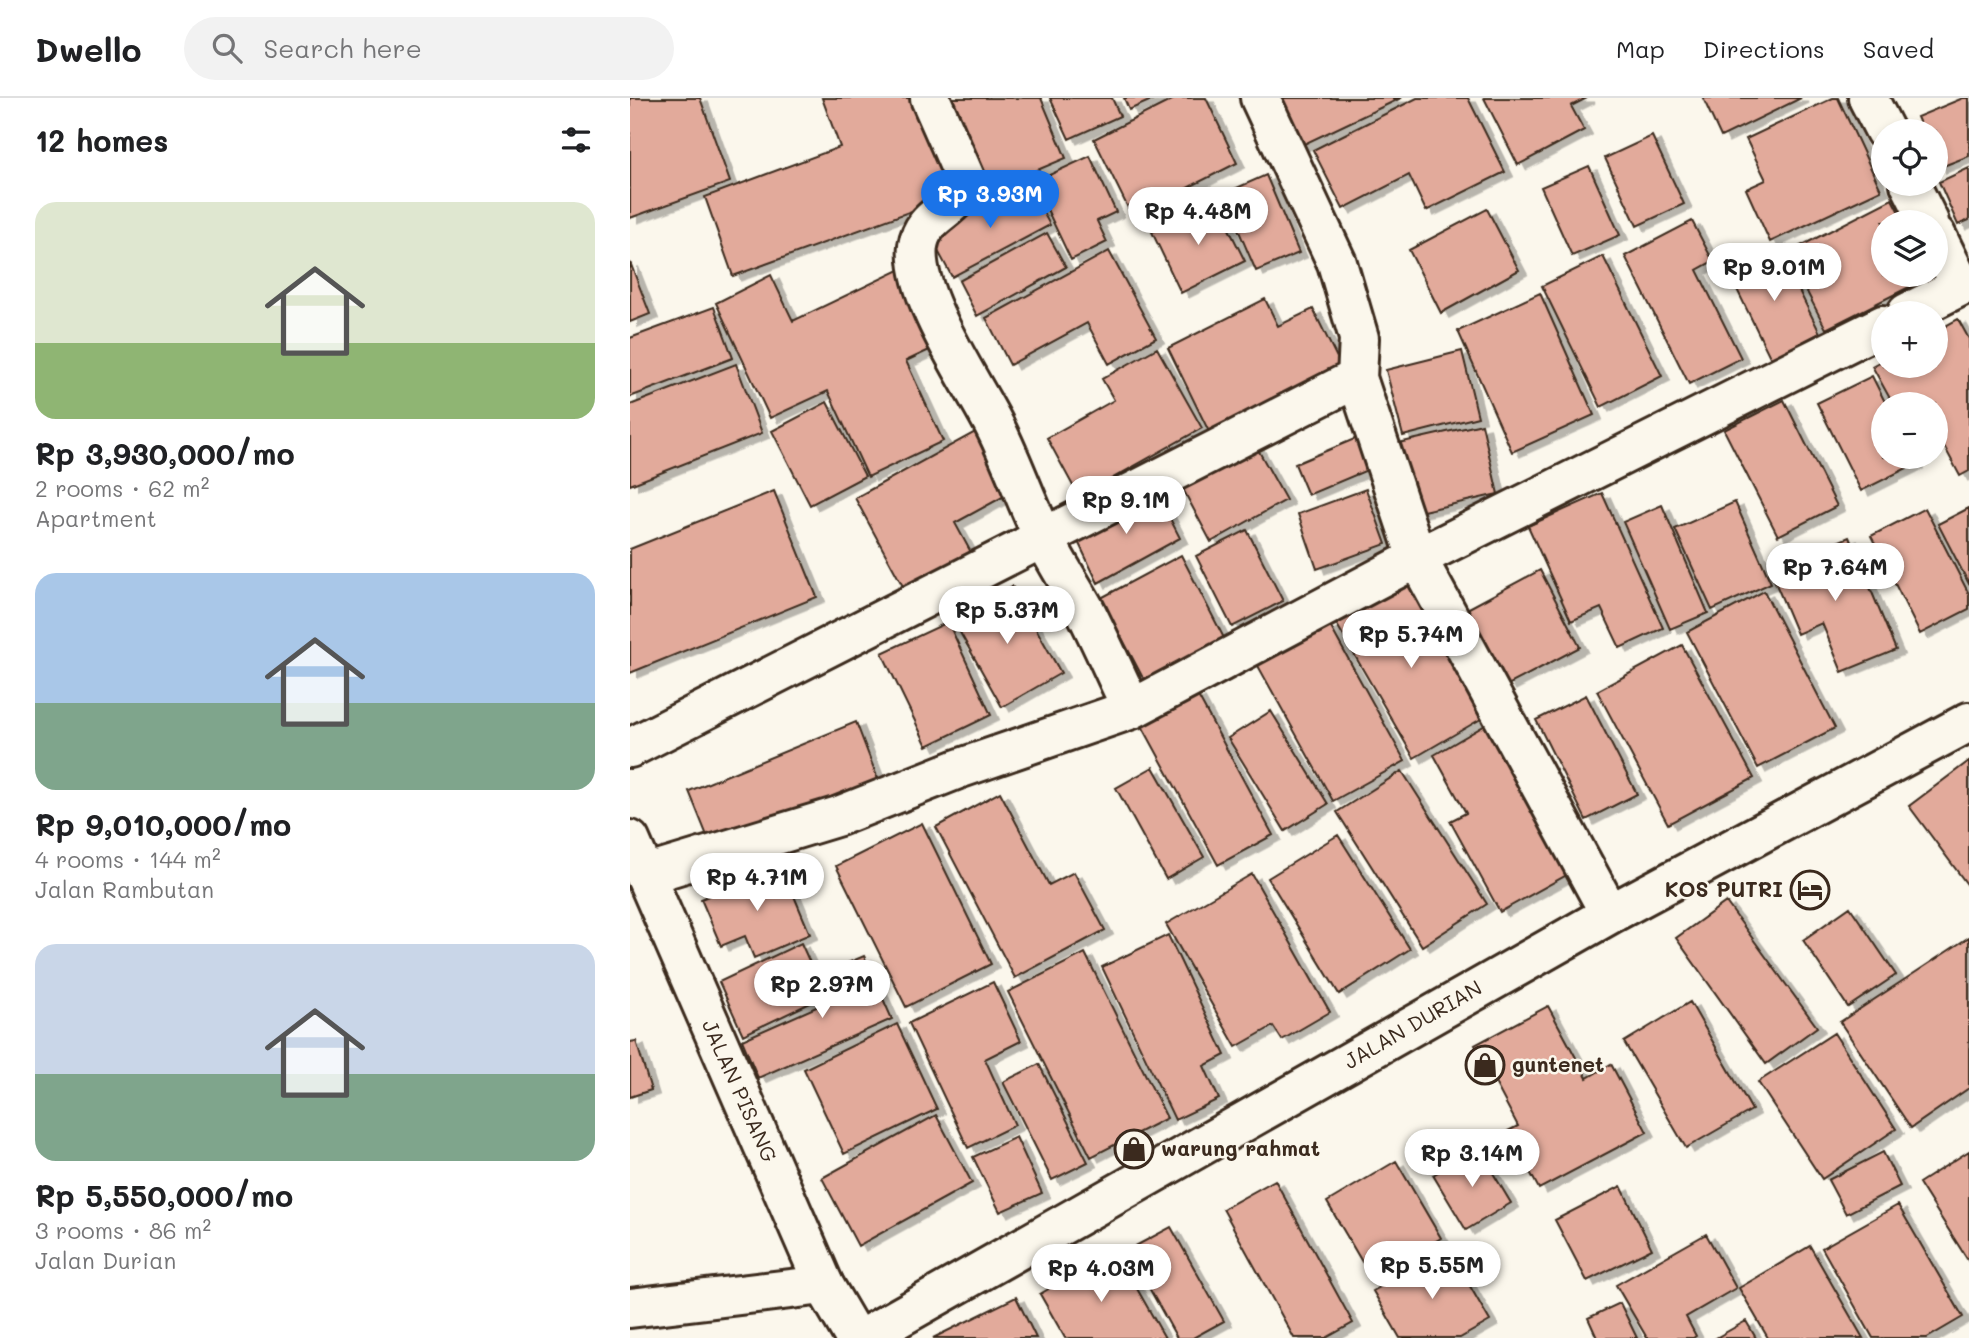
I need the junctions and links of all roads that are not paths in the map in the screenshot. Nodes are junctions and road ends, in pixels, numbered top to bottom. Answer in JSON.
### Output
{"nodes":[{"id":1,"x":930,"y":98,"type":"edge"},
{"id":2,"x":1260,"y":98,"type":"edge"},
{"id":3,"x":1868,"y":98,"type":"edge"},
{"id":4,"x":1879,"y":119,"type":"edge"},
{"id":5,"x":1948,"y":256,"type":"edge"},
{"id":6,"x":1965,"y":285,"type":"edge"},
{"id":7,"x":1932,"y":301,"type":"edge"},
{"id":8,"x":1871,"y":331,"type":"edge"},
{"id":9,"x":1357,"y":378,"type":"junction"},
{"id":10,"x":1043,"y":536,"type":"junction"},
{"id":11,"x":1417,"y":558,"type":"junction"},
{"id":12,"x":1132,"y":709,"type":"junction"},
{"id":13,"x":1969,"y":722,"type":"edge"},
{"id":14,"x":630,"y":748,"type":"edge"},
{"id":15,"x":630,"y":840,"type":"edge"},
{"id":16,"x":645,"y":875,"type":"junction"},
{"id":17,"x":1610,"y":914,"type":"junction"},
{"id":18,"x":824,"y":1285,"type":"junction"},
{"id":19,"x":630,"y":1308,"type":"edge"},
{"id":20,"x":855,"y":1338,"type":"edge"},
{"id":21,"x":863,"y":1338,"type":"edge"}],
"edges":[{"from":1,"to":10,"type":"street"},
{"from":2,"to":9,"type":"street"},
{"from":3,"to":4,"type":"street"},
{"from":5,"to":6,"type":"street"},
{"from":6,"to":7,"type":"street"},
{"from":8,"to":11,"type":"street"},
{"from":9,"to":10,"type":"street"},
{"from":9,"to":11,"type":"street"},
{"from":10,"to":12,"type":"street"},
{"from":10,"to":14,"type":"street"},
{"from":11,"to":12,"type":"street"},
{"from":11,"to":17,"type":"street"},
{"from":12,"to":16,"type":"street"},
{"from":13,"to":17,"type":"street","name":"JALAN DURIAN"},
{"from":15,"to":16,"type":"street","name":"JALAN PISANG"},
{"from":16,"to":18,"type":"street","name":"JALAN PISANG"},
{"from":17,"to":21,"type":"street","name":"JALAN DURIAN"},
{"from":18,"to":19,"type":"street"},
{"from":18,"to":20,"type":"street","name":"JALAN PISANG"}]}
